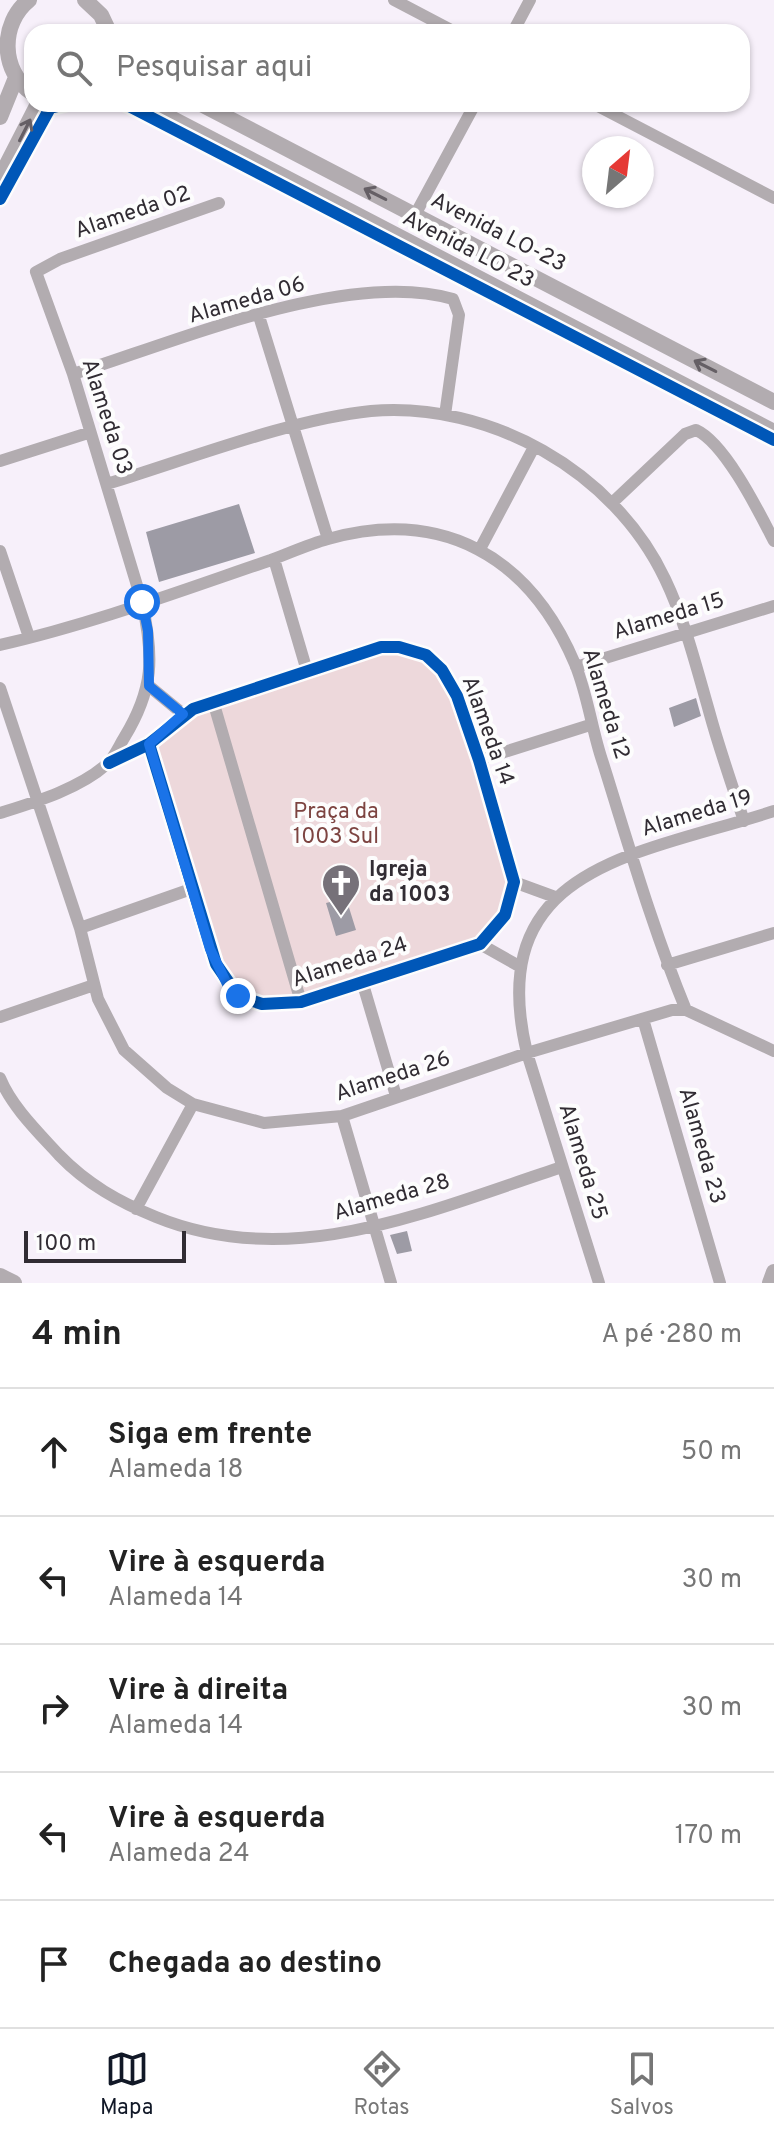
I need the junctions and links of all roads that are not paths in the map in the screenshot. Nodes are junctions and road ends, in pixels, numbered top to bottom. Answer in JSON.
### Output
{"nodes":[{"id":1,"x":85,"y":0,"type":"edge"},
{"id":2,"x":394,"y":0,"type":"edge"},
{"id":3,"x":530,"y":0,"type":"edge"},
{"id":4,"x":23,"y":1,"type":"edge"},
{"id":5,"x":105,"y":24,"type":"edge"},
{"id":6,"x":440,"y":24,"type":"edge"},
{"id":7,"x":517,"y":24,"type":"edge"},
{"id":8,"x":2,"y":38,"type":"edge"},
{"id":9,"x":15,"y":80,"type":"junction"},
{"id":10,"x":24,"y":87,"type":"edge"},
{"id":11,"x":34,"y":112,"type":"edge"},
{"id":12,"x":159,"y":112,"type":"edge"},
{"id":13,"x":182,"y":112,"type":"edge"},
{"id":14,"x":216,"y":112,"type":"edge"},
{"id":15,"x":471,"y":112,"type":"edge"},
{"id":16,"x":609,"y":112,"type":"edge"},
{"id":17,"x":0,"y":117,"type":"edge"},
{"id":18,"x":183,"y":125,"type":"junction"},
{"id":19,"x":0,"y":178,"type":"edge"},
{"id":20,"x":774,"y":198,"type":"edge"},
{"id":21,"x":219,"y":203,"type":"dead end"},
{"id":22,"x":415,"y":215,"type":"junction"},
{"id":23,"x":60,"y":259,"type":"joint"},
{"id":24,"x":259,"y":316,"type":"junction"},
{"id":25,"x":73,"y":374,"type":"junction"},
{"id":26,"x":774,"y":402,"type":"edge"},
{"id":27,"x":445,"y":415,"type":"junction"},
{"id":28,"x":293,"y":428,"type":"junction"},
{"id":29,"x":774,"y":432,"type":"edge"},
{"id":30,"x":88,"y":433,"type":"junction"},
{"id":31,"x":534,"y":447,"type":"junction"},
{"id":32,"x":0,"y":461,"type":"edge"},
{"id":33,"x":107,"y":484,"type":"junction"},
{"id":34,"x":613,"y":502,"type":"junction"},
{"id":35,"x":328,"y":539,"type":"junction"},
{"id":36,"x":774,"y":541,"type":"edge"},
{"id":37,"x":480,"y":549,"type":"junction"},
{"id":38,"x":0,"y":551,"type":"edge"},
{"id":39,"x":274,"y":559,"type":"junction"},
{"id":40,"x":142,"y":602,"type":"junction"},
{"id":41,"x":774,"y":606,"type":"edge"},
{"id":42,"x":688,"y":633,"type":"junction"},
{"id":43,"x":29,"y":637,"type":"junction"},
{"id":44,"x":0,"y":645,"type":"edge"},
{"id":45,"x":576,"y":667,"type":"junction"},
{"id":46,"x":307,"y":671,"type":"junction"},
{"id":47,"x":149,"y":686,"type":"junction"},
{"id":48,"x":0,"y":691,"type":"edge"},
{"id":49,"x":213,"y":701,"type":"junction"},
{"id":50,"x":183,"y":714,"type":"junction"},
{"id":51,"x":590,"y":725,"type":"junction"},
{"id":52,"x":149,"y":744,"type":"junction"},
{"id":53,"x":479,"y":760,"type":"junction"},
{"id":54,"x":109,"y":763,"type":"junction"},
{"id":55,"x":37,"y":802,"type":"junction"},
{"id":56,"x":774,"y":811,"type":"edge"},
{"id":57,"x":0,"y":813,"type":"edge"},
{"id":58,"x":744,"y":821,"type":"junction"},
{"id":59,"x":633,"y":856,"type":"junction"},
{"id":60,"x":514,"y":882,"type":"junction"},
{"id":61,"x":194,"y":888,"type":"junction"},
{"id":62,"x":555,"y":897,"type":"junction"},
{"id":63,"x":80,"y":928,"type":"junction"},
{"id":64,"x":774,"y":933,"type":"edge"},
{"id":65,"x":480,"y":944,"type":"junction"},
{"id":66,"x":667,"y":965,"type":"junction"},
{"id":67,"x":519,"y":966,"type":"junction"},
{"id":68,"x":362,"y":981,"type":"junction"},
{"id":69,"x":94,"y":985,"type":"junction"},
{"id":70,"x":301,"y":1002,"type":"junction"},
{"id":71,"x":686,"y":1010,"type":"junction"},
{"id":72,"x":0,"y":1017,"type":"edge"},
{"id":73,"x":643,"y":1019,"type":"junction"},
{"id":74,"x":527,"y":1053,"type":"junction"},
{"id":75,"x":772,"y":1053,"type":"edge"},
{"id":76,"x":0,"y":1078,"type":"edge"},
{"id":77,"x":396,"y":1096,"type":"junction"},
{"id":78,"x":193,"y":1104,"type":"junction"},
{"id":79,"x":342,"y":1116,"type":"junction"},
{"id":80,"x":562,"y":1167,"type":"junction"},
{"id":81,"x":136,"y":1209,"type":"junction"},
{"id":82,"x":375,"y":1228,"type":"junction"},
{"id":83,"x":774,"y":1272,"type":"edge"},
{"id":84,"x":0,"y":1276,"type":"edge"},
{"id":85,"x":598,"y":1281,"type":"edge"},
{"id":86,"x":14,"y":1283,"type":"edge"},
{"id":87,"x":391,"y":1283,"type":"edge"},
{"id":88,"x":582,"y":1283,"type":"edge"},
{"id":89,"x":720,"y":1283,"type":"edge"},
{"id":90,"x":770,"y":1283,"type":"edge"}],
"edges":[{"from":1,"to":5,"type":"street"},
{"from":2,"to":6,"type":"street"},
{"from":3,"to":7,"type":"street"},
{"from":4,"to":8,"type":"street"},
{"from":8,"to":9,"type":"street"},
{"from":9,"to":10,"type":"street"},
{"from":9,"to":17,"type":"street"},
{"from":19,"to":11,"type":"street","one_way":true},
{"from":12,"to":18,"type":"street","name":"Avenida LO 23"},
{"from":13,"to":18,"type":"street"},
{"from":22,"to":14,"type":"street","name":"Avenida LO-23","one_way":true},
{"from":15,"to":22,"type":"street"},
{"from":16,"to":20,"type":"street"},
{"from":18,"to":29,"type":"street","name":"Avenida LO 23"},
{"from":21,"to":23,"type":"street","name":"Alameda 02"},
{"from":26,"to":22,"type":"street","name":"Avenida LO-23","one_way":true},
{"from":23,"to":25,"type":"street","name":"Alameda 03"},
{"from":24,"to":25,"type":"street","name":"Alameda 06"},
{"from":24,"to":27,"type":"street","name":"Alameda 06"},
{"from":24,"to":28,"type":"street"},
{"from":25,"to":30,"type":"street","name":"Alameda 03"},
{"from":27,"to":28,"type":"street"},
{"from":27,"to":31,"type":"street"},
{"from":28,"to":33,"type":"street"},
{"from":28,"to":35,"type":"street"},
{"from":30,"to":32,"type":"street"},
{"from":30,"to":33,"type":"street","name":"Alameda 03"},
{"from":31,"to":34,"type":"street"},
{"from":31,"to":37,"type":"street"},
{"from":33,"to":40,"type":"street","name":"Alameda 03"},
{"from":34,"to":36,"type":"street"},
{"from":34,"to":42,"type":"street"},
{"from":35,"to":37,"type":"street","name":"Alameda 12"},
{"from":35,"to":39,"type":"street","name":"Alameda 12"},
{"from":37,"to":45,"type":"street","name":"Alameda 12"},
{"from":38,"to":43,"type":"street"},
{"from":39,"to":40,"type":"street","name":"Alameda 12"},
{"from":39,"to":46,"type":"street"},
{"from":40,"to":43,"type":"street","name":"Alameda 12"},
{"from":40,"to":47,"type":"street","name":"Alameda 03"},
{"from":41,"to":42,"type":"street","name":"Alameda 15"},
{"from":42,"to":45,"type":"street","name":"Alameda 15"},
{"from":42,"to":58,"type":"street"},
{"from":43,"to":44,"type":"street","name":"Alameda 12"},
{"from":45,"to":51,"type":"street","name":"Alameda 12"},
{"from":46,"to":49,"type":"street","name":"Alameda 14"},
{"from":46,"to":53,"type":"street","name":"Alameda 14"},
{"from":47,"to":50,"type":"street"},
{"from":47,"to":54,"type":"street"},
{"from":48,"to":55,"type":"street","name":"Alameda 26"},
{"from":49,"to":50,"type":"street","name":"Alameda 14"},
{"from":49,"to":70,"type":"street"},
{"from":50,"to":52,"type":"street","name":"Alameda 14"},
{"from":51,"to":53,"type":"street"},
{"from":51,"to":59,"type":"street","name":"Alameda 12"},
{"from":52,"to":54,"type":"street"},
{"from":52,"to":61,"type":"street","name":"Alameda 24"},
{"from":53,"to":60,"type":"street","name":"Alameda 14"},
{"from":54,"to":55,"type":"street"},
{"from":55,"to":57,"type":"street"},
{"from":55,"to":63,"type":"street","name":"Alameda 26"},
{"from":56,"to":58,"type":"street","name":"Alameda 19"},
{"from":58,"to":59,"type":"street","name":"Alameda 19"},
{"from":59,"to":62,"type":"street","name":"Alameda 19"},
{"from":59,"to":66,"type":"street","name":"Alameda 12"},
{"from":60,"to":62,"type":"street"},
{"from":60,"to":65,"type":"street"},
{"from":61,"to":63,"type":"street"},
{"from":61,"to":70,"type":"street","name":"Alameda 24"},
{"from":62,"to":67,"type":"street"},
{"from":63,"to":69,"type":"street","name":"Alameda 26"},
{"from":64,"to":66,"type":"street"},
{"from":65,"to":67,"type":"street"},
{"from":65,"to":68,"type":"street","name":"Alameda 24"},
{"from":66,"to":71,"type":"street","name":"Alameda 12"},
{"from":67,"to":74,"type":"street","name":"Alameda 25"},
{"from":68,"to":70,"type":"street","name":"Alameda 24"},
{"from":68,"to":77,"type":"street"},
{"from":69,"to":72,"type":"street"},
{"from":69,"to":78,"type":"street","name":"Alameda 26"},
{"from":71,"to":73,"type":"street","name":"Alameda 26"},
{"from":71,"to":75,"type":"street"},
{"from":73,"to":74,"type":"street","name":"Alameda 26"},
{"from":73,"to":89,"type":"street","name":"Alameda 23"},
{"from":74,"to":77,"type":"street","name":"Alameda 26"},
{"from":74,"to":80,"type":"street","name":"Alameda 25"},
{"from":76,"to":81,"type":"street","name":"Alameda 28"},
{"from":77,"to":79,"type":"street","name":"Alameda 26"},
{"from":78,"to":79,"type":"street","name":"Alameda 26"},
{"from":78,"to":81,"type":"street"},
{"from":79,"to":82,"type":"street"},
{"from":80,"to":82,"type":"street","name":"Alameda 28"},
{"from":80,"to":85,"type":"street","name":"Alameda 25"},
{"from":81,"to":82,"type":"street","name":"Alameda 28"},
{"from":82,"to":87,"type":"street"},
{"from":83,"to":90,"type":"street"},
{"from":84,"to":86,"type":"street"},
{"from":85,"to":88,"type":"street"}]}
